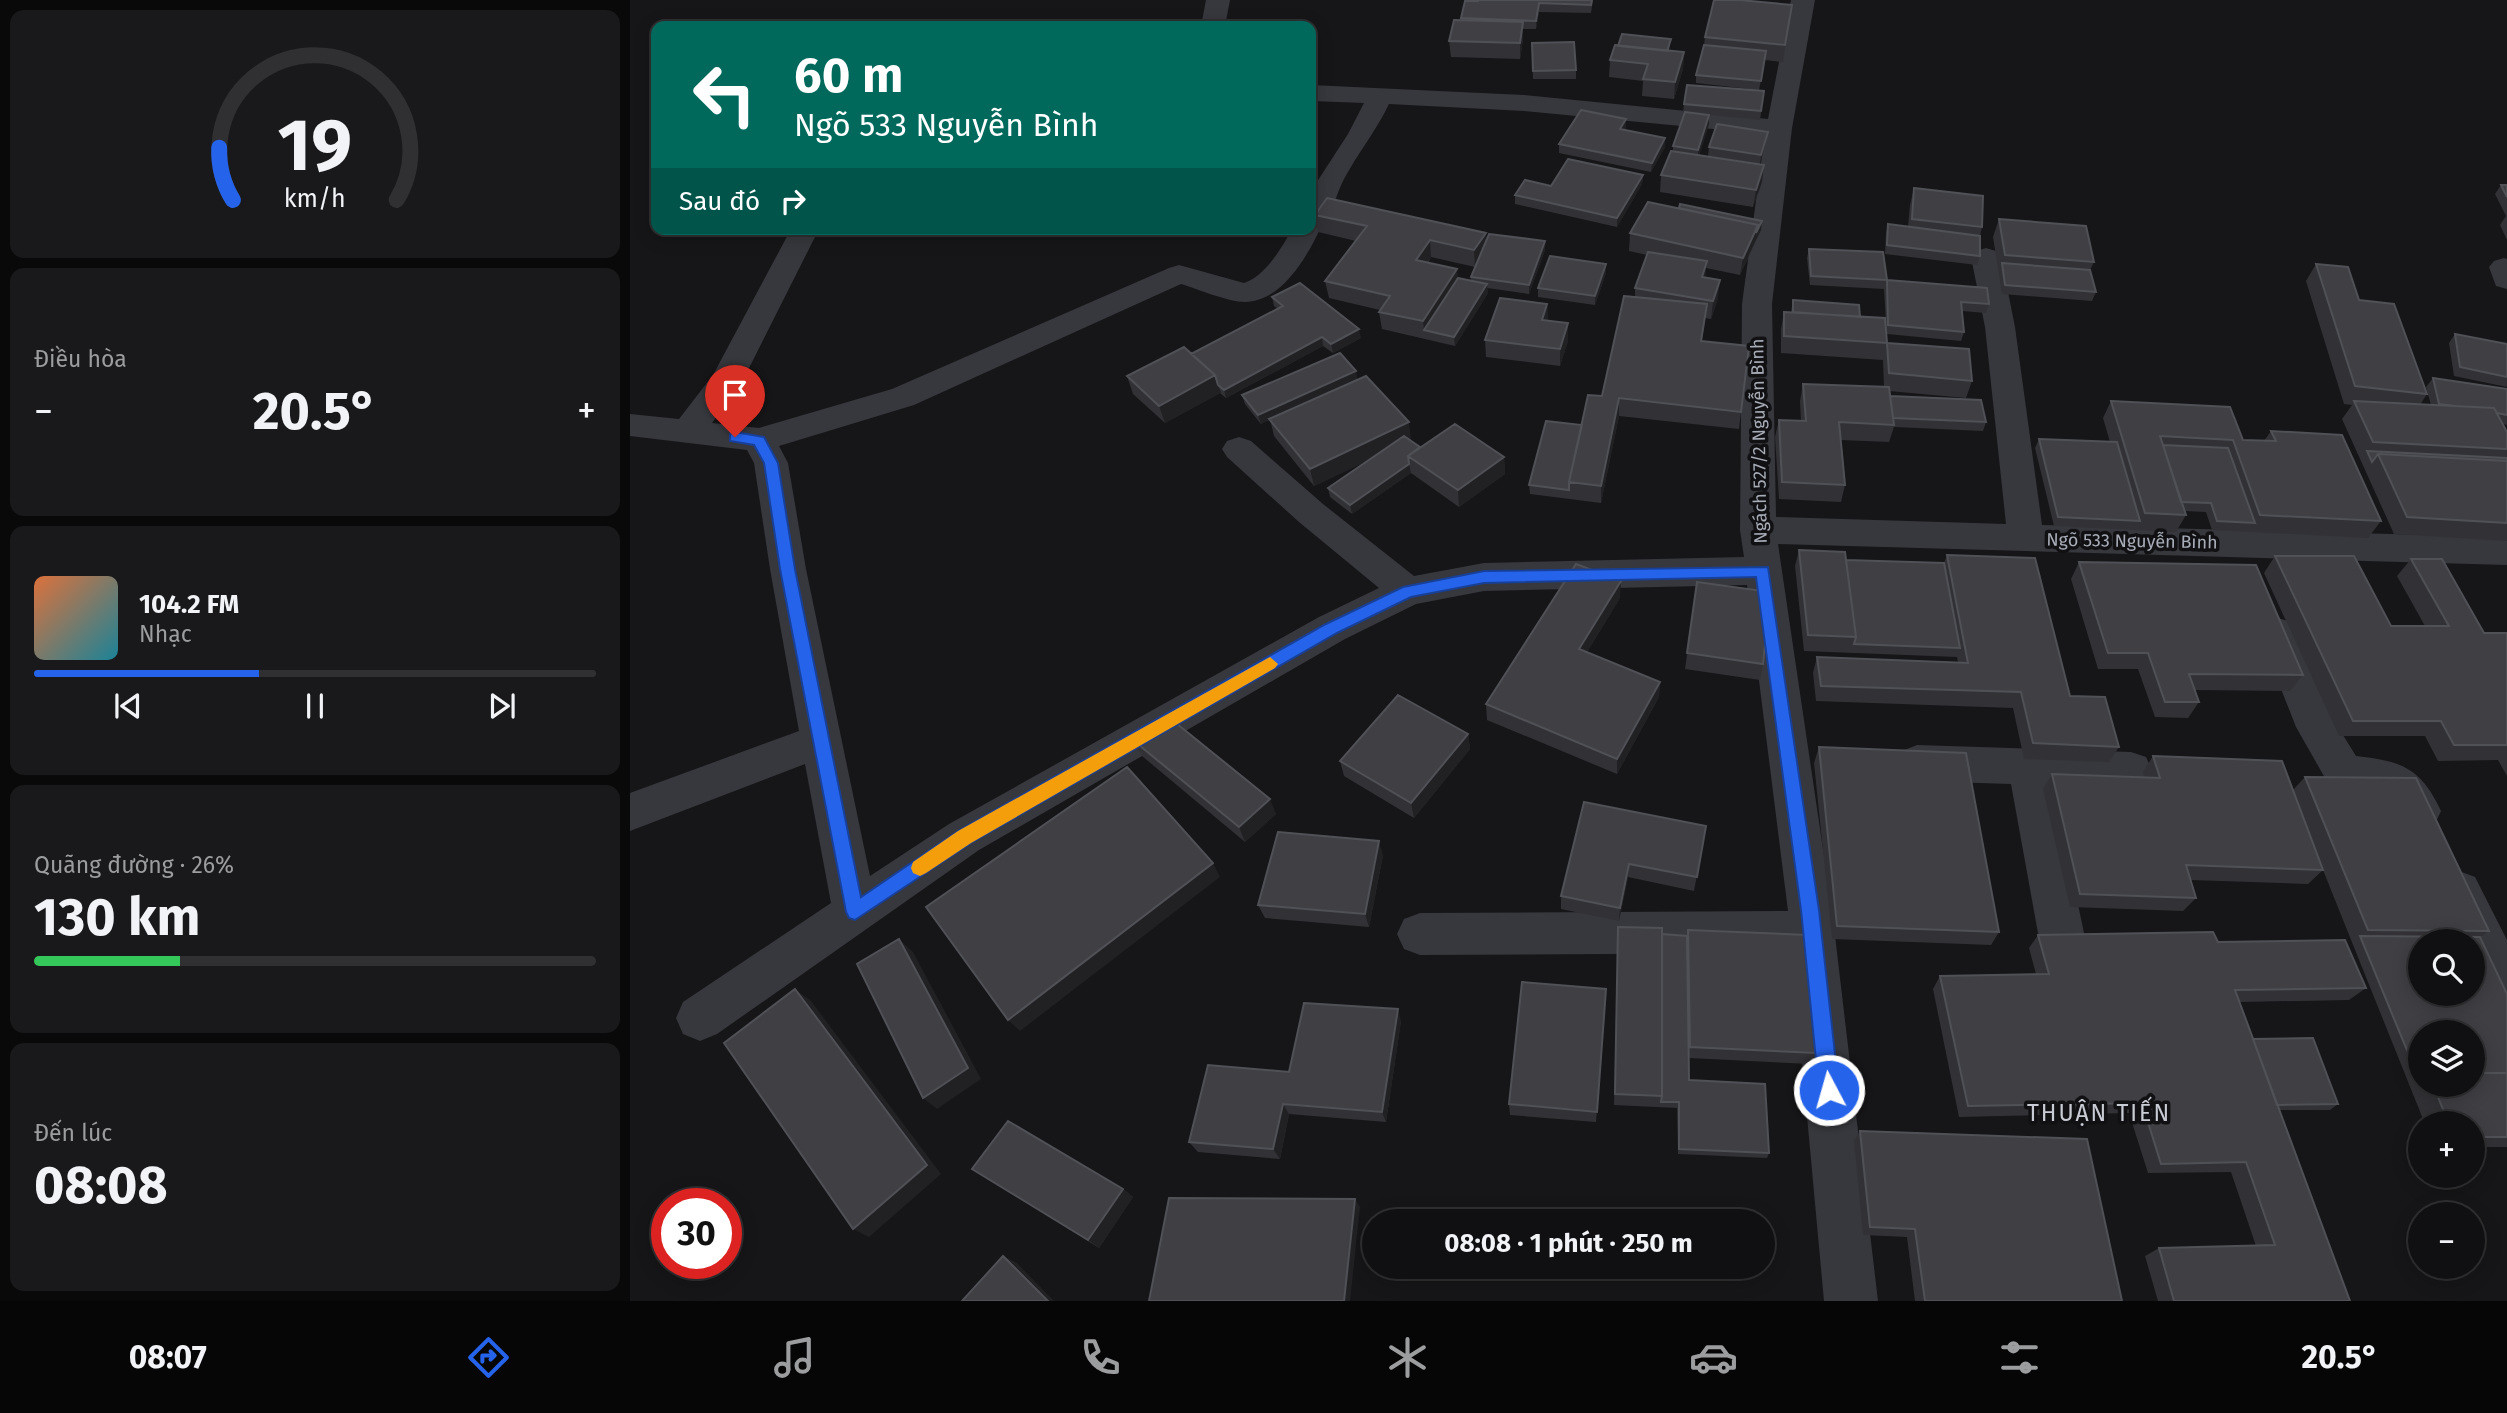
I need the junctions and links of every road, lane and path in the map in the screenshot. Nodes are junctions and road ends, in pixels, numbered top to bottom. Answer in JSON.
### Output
{"nodes":[{"id":1,"x":1218,"y":0,"type":"edge"},
{"id":2,"x":1803,"y":0,"type":"edge"},
{"id":3,"x":1214,"y":21,"type":"edge"},
{"id":4,"x":1316,"y":93,"type":"edge"},
{"id":5,"x":1379,"y":98,"type":"junction"},
{"id":6,"x":1779,"y":128,"type":"junction"},
{"id":7,"x":1316,"y":210,"type":"edge"},
{"id":8,"x":802,"y":235,"type":"edge"},
{"id":9,"x":1303,"y":235,"type":"edge"},
{"id":10,"x":1986,"y":257,"type":"dead end"},
{"id":11,"x":630,"y":425,"type":"edge"},
{"id":12,"x":688,"y":431,"type":"junction"},
{"id":13,"x":759,"y":440,"type":"junction"},
{"id":14,"x":1239,"y":449,"type":"dead end"},
{"id":15,"x":1758,"y":530,"type":"junction"},
{"id":16,"x":2026,"y":538,"type":"junction"},
{"id":17,"x":2507,"y":551,"type":"edge"},
{"id":18,"x":1763,"y":571,"type":"junction"},
{"id":19,"x":2255,"y":576,"type":"junction"},
{"id":20,"x":1408,"y":591,"type":"junction"},
{"id":21,"x":821,"y":740,"type":"junction"},
{"id":22,"x":1789,"y":758,"type":"junction"},
{"id":23,"x":1829,"y":759,"type":"edge"},
{"id":24,"x":1882,"y":761,"type":"edge"},
{"id":25,"x":2029,"y":768,"type":"junction"},
{"id":26,"x":2131,"y":770,"type":"dead end"},
{"id":27,"x":630,"y":812,"type":"edge"},
{"id":28,"x":855,"y":912,"type":"junction"},
{"id":29,"x":1812,"y":932,"type":"junction"},
{"id":30,"x":2062,"y":933,"type":"edge"},
{"id":31,"x":1420,"y":934,"type":"dead end"},
{"id":32,"x":2507,"y":988,"type":"edge"},
{"id":33,"x":700,"y":1018,"type":"dead end"},
{"id":34,"x":1851,"y":1301,"type":"edge"}],
"edges":[{"from":1,"to":3,"type":"street"},
{"from":2,"to":6,"type":"street","name":"Ngách 527/2 Nguyễn Bình"},
{"from":4,"to":5,"type":"street"},
{"from":5,"to":6,"type":"street"},
{"from":5,"to":7,"type":"street"},
{"from":6,"to":15,"type":"street","name":"Ngách 527/2 Nguyễn Bình"},
{"from":8,"to":12,"type":"street"},
{"from":9,"to":13,"type":"street"},
{"from":10,"to":16,"type":"street"},
{"from":11,"to":12,"type":"street"},
{"from":12,"to":13,"type":"street"},
{"from":13,"to":21,"type":"street"},
{"from":14,"to":20,"type":"street"},
{"from":15,"to":16,"type":"street","name":"Ngõ 533 Nguyễn Bình"},
{"from":15,"to":18,"type":"street","name":"Ngách 527/2 Nguyễn Bình"},
{"from":16,"to":19,"type":"street","name":"Ngõ 533 Nguyễn Bình"},
{"from":17,"to":19,"type":"street","name":"Ngõ 533 Nguyễn Bình"},
{"from":18,"to":20,"type":"street"},
{"from":18,"to":22,"type":"street","name":"Ngách 527/2 Nguyễn Bình"},
{"from":19,"to":32,"type":"street"},
{"from":20,"to":28,"type":"street"},
{"from":21,"to":27,"type":"street"},
{"from":21,"to":28,"type":"street"},
{"from":22,"to":23,"type":"street"},
{"from":22,"to":29,"type":"street","name":"Ngách 527/2 Nguyễn Bình"},
{"from":24,"to":25,"type":"street"},
{"from":25,"to":26,"type":"street"},
{"from":25,"to":30,"type":"street"},
{"from":28,"to":33,"type":"street"},
{"from":29,"to":31,"type":"street"},
{"from":29,"to":34,"type":"street","name":"Ngách 527/2 Nguyễn Bình"}]}
